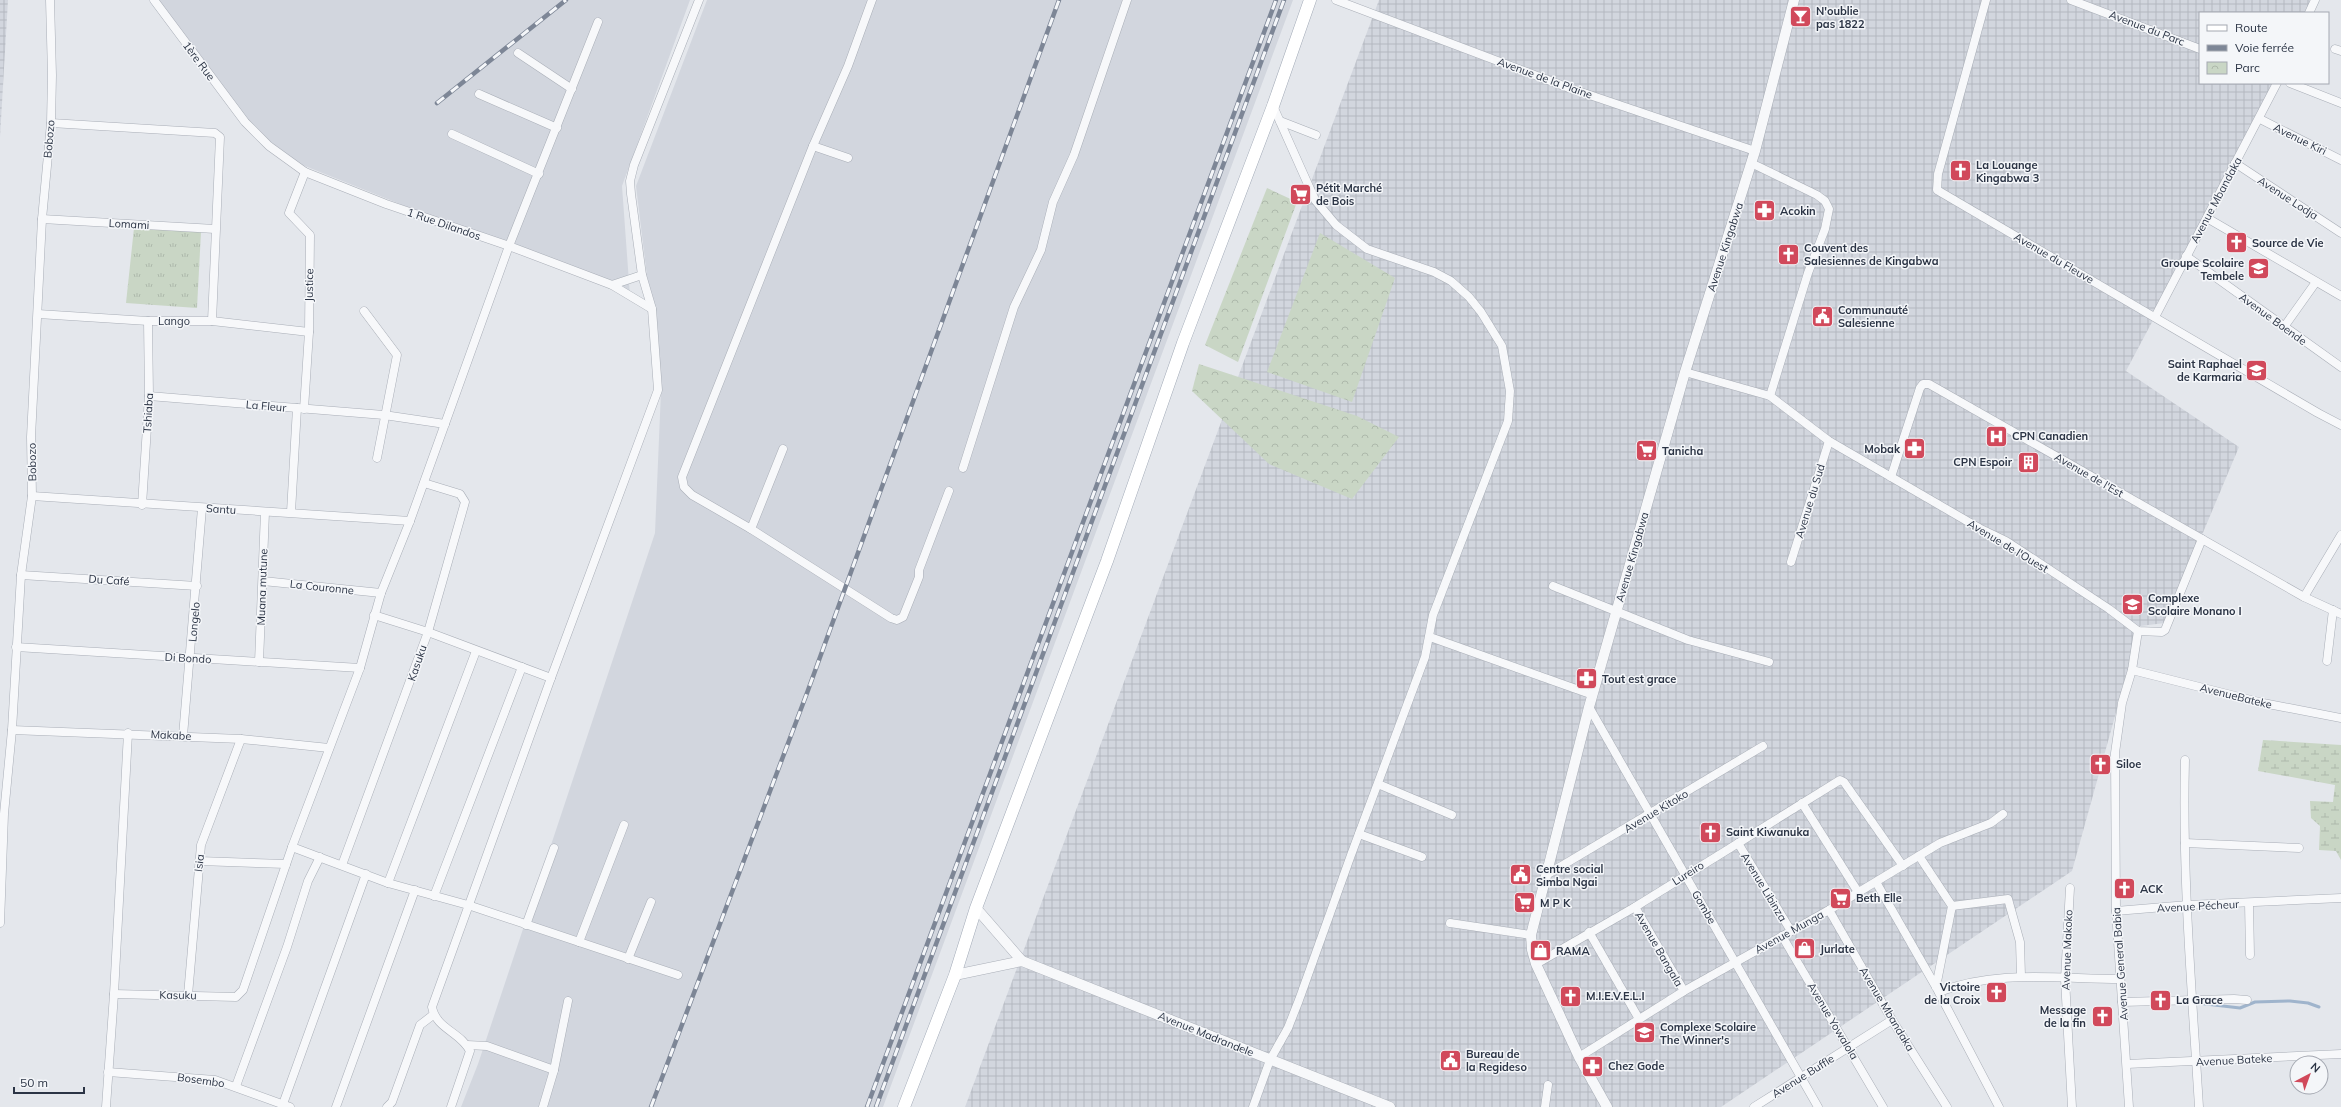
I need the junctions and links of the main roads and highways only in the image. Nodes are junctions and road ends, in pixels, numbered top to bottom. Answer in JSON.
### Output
{"nodes":[{"id":1,"x":1310,"y":0,"type":"edge"},
{"id":2,"x":904,"y":1107,"type":"edge"}],
"edges":[{"from":1,"to":2,"type":"main road"}]}
